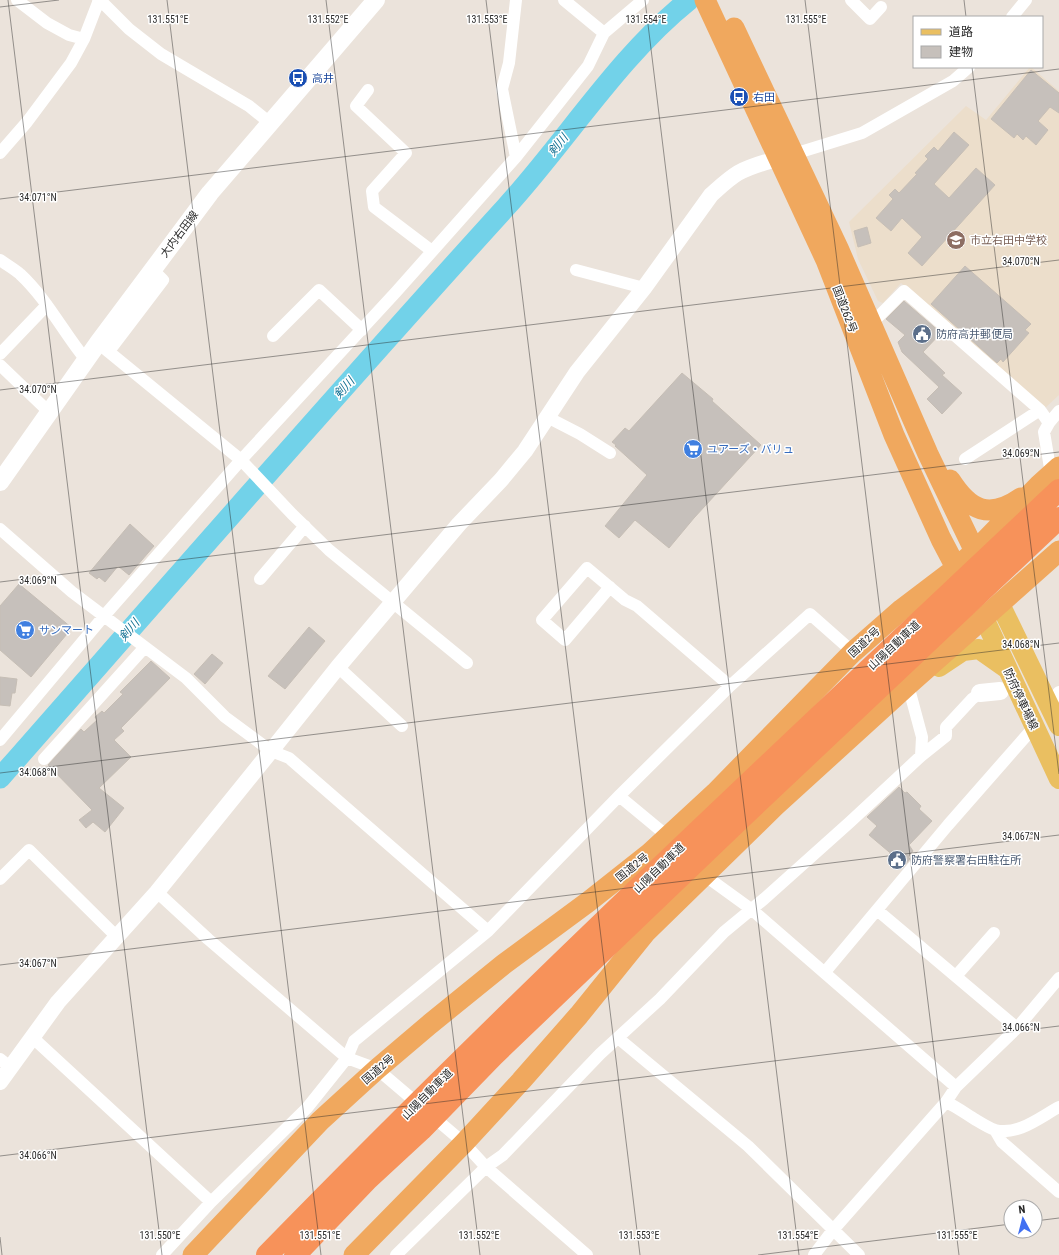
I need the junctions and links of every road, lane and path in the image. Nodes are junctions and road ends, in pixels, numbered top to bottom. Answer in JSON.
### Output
{"nodes":[{"id":1,"x":17,"y":0,"type":"edge"},
{"id":2,"x":376,"y":0,"type":"edge"},
{"id":3,"x":516,"y":0,"type":"edge"},
{"id":4,"x":564,"y":0,"type":"edge"},
{"id":5,"x":643,"y":0,"type":"edge"},
{"id":6,"x":851,"y":0,"type":"edge"},
{"id":7,"x":1026,"y":0,"type":"edge"},
{"id":8,"x":99,"y":1,"type":"edge"},
{"id":9,"x":711,"y":1,"type":"edge"},
{"id":10,"x":881,"y":7,"type":"dead end"},
{"id":11,"x":1013,"y":16,"type":"edge"},
{"id":12,"x":604,"y":33,"type":"junction"},
{"id":13,"x":84,"y":39,"type":"junction"},
{"id":14,"x":968,"y":68,"type":"edge"},
{"id":15,"x":368,"y":90,"type":"dead end"},
{"id":16,"x":270,"y":123,"type":"junction"},
{"id":17,"x":0,"y":154,"type":"edge"},
{"id":18,"x":787,"y":156,"type":"junction"},
{"id":19,"x":516,"y":157,"type":"junction"},
{"id":20,"x":432,"y":252,"type":"junction"},
{"id":21,"x":0,"y":260,"type":"edge"},
{"id":22,"x":576,"y":270,"type":"dead end"},
{"id":23,"x":644,"y":288,"type":"junction"},
{"id":24,"x":47,"y":305,"type":"junction"},
{"id":25,"x":871,"y":324,"type":"junction"},
{"id":26,"x":362,"y":330,"type":"junction"},
{"id":27,"x":273,"y":336,"type":"dead end"},
{"id":28,"x":103,"y":347,"type":"junction"},
{"id":29,"x":0,"y":354,"type":"edge"},
{"id":30,"x":86,"y":360,"type":"junction"},
{"id":31,"x":0,"y":365,"type":"edge"},
{"id":32,"x":1040,"y":410,"type":"junction"},
{"id":33,"x":49,"y":412,"type":"junction"},
{"id":34,"x":1059,"y":412,"type":"edge"},
{"id":35,"x":547,"y":417,"type":"junction"},
{"id":36,"x":1049,"y":423,"type":"junction"},
{"id":37,"x":610,"y":453,"type":"dead end"},
{"id":38,"x":928,"y":454,"type":"junction"},
{"id":39,"x":965,"y":459,"type":"dead end"},
{"id":40,"x":241,"y":460,"type":"junction"},
{"id":41,"x":1052,"y":479,"type":"edge"},
{"id":42,"x":0,"y":482,"type":"edge"},
{"id":43,"x":1059,"y":518,"type":"edge"},
{"id":44,"x":1059,"y":524,"type":"edge"},
{"id":45,"x":304,"y":526,"type":"junction"},
{"id":46,"x":0,"y":529,"type":"edge"},
{"id":47,"x":941,"y":539,"type":"junction"},
{"id":48,"x":976,"y":549,"type":"junction"},
{"id":49,"x":1059,"y":551,"type":"edge"},
{"id":50,"x":956,"y":568,"type":"junction"},
{"id":51,"x":260,"y":579,"type":"dead end"},
{"id":52,"x":610,"y":588,"type":"junction"},
{"id":53,"x":393,"y":602,"type":"junction"},
{"id":54,"x":1000,"y":604,"type":"junction"},
{"id":55,"x":107,"y":618,"type":"junction"},
{"id":56,"x":984,"y":618,"type":"junction"},
{"id":57,"x":141,"y":644,"type":"junction"},
{"id":58,"x":853,"y":652,"type":"junction"},
{"id":59,"x":467,"y":663,"type":"dead end"},
{"id":60,"x":338,"y":667,"type":"junction"},
{"id":61,"x":914,"y":680,"type":"junction"},
{"id":62,"x":1007,"y":681,"type":"junction"},
{"id":63,"x":730,"y":686,"type":"junction"},
{"id":64,"x":980,"y":693,"type":"joint"},
{"id":65,"x":1054,"y":698,"type":"edge"},
{"id":66,"x":402,"y":726,"type":"dead end"},
{"id":67,"x":1034,"y":726,"type":"junction"},
{"id":68,"x":1059,"y":726,"type":"edge"},
{"id":69,"x":0,"y":740,"type":"edge"},
{"id":70,"x":272,"y":751,"type":"junction"},
{"id":71,"x":921,"y":756,"type":"junction"},
{"id":72,"x":44,"y":759,"type":"dead end"},
{"id":73,"x":1059,"y":779,"type":"edge"},
{"id":74,"x":619,"y":796,"type":"junction"},
{"id":75,"x":660,"y":830,"type":"dead end"},
{"id":76,"x":0,"y":879,"type":"edge"},
{"id":77,"x":711,"y":880,"type":"dead end"},
{"id":78,"x":157,"y":892,"type":"junction"},
{"id":79,"x":752,"y":909,"type":"junction"},
{"id":80,"x":877,"y":910,"type":"junction"},
{"id":81,"x":488,"y":930,"type":"junction"},
{"id":82,"x":994,"y":933,"type":"dead end"},
{"id":83,"x":116,"y":936,"type":"junction"},
{"id":84,"x":824,"y":972,"type":"junction"},
{"id":85,"x":956,"y":976,"type":"junction"},
{"id":86,"x":1059,"y":978,"type":"edge"},
{"id":87,"x":1017,"y":1028,"type":"junction"},
{"id":88,"x":32,"y":1037,"type":"junction"},
{"id":89,"x":618,"y":1038,"type":"junction"},
{"id":90,"x":346,"y":1058,"type":"junction"},
{"id":91,"x":5,"y":1063,"type":"edge"},
{"id":92,"x":377,"y":1069,"type":"junction"},
{"id":93,"x":0,"y":1082,"type":"edge"},
{"id":94,"x":956,"y":1087,"type":"junction"},
{"id":95,"x":946,"y":1102,"type":"junction"},
{"id":96,"x":1059,"y":1108,"type":"edge"},
{"id":97,"x":995,"y":1130,"type":"junction"},
{"id":98,"x":464,"y":1143,"type":"junction"},
{"id":99,"x":486,"y":1167,"type":"junction"},
{"id":100,"x":1059,"y":1192,"type":"edge"},
{"id":101,"x":211,"y":1202,"type":"junction"},
{"id":102,"x":833,"y":1230,"type":"junction"},
{"id":103,"x":162,"y":1255,"type":"edge"},
{"id":104,"x":194,"y":1255,"type":"edge"},
{"id":105,"x":267,"y":1255,"type":"edge"},
{"id":106,"x":295,"y":1255,"type":"edge"},
{"id":107,"x":354,"y":1255,"type":"edge"},
{"id":108,"x":396,"y":1255,"type":"edge"},
{"id":109,"x":586,"y":1255,"type":"edge"},
{"id":110,"x":814,"y":1255,"type":"edge"},
{"id":111,"x":859,"y":1255,"type":"edge"}],
"edges":[{"from":1,"to":13,"type":"street"},
{"from":2,"to":16,"type":"main road","name":"大内右田線"},
{"from":3,"to":19,"type":"street"},
{"from":4,"to":12,"type":"street"},
{"from":5,"to":12,"type":"street"},
{"from":6,"to":10,"type":"street"},
{"from":7,"to":11,"type":"street"},
{"from":8,"to":13,"type":"street"},
{"from":8,"to":16,"type":"street"},
{"from":9,"to":18,"type":"highway","name":"国道262号"},
{"from":12,"to":19,"type":"street"},
{"from":13,"to":17,"type":"street"},
{"from":14,"to":18,"type":"street"},
{"from":15,"to":20,"type":"street"},
{"from":16,"to":28,"type":"main road","name":"大内右田線"},
{"from":18,"to":23,"type":"street"},
{"from":18,"to":25,"type":"highway","name":"国道262号"},
{"from":18,"to":47,"type":"highway","name":"国道262号"},
{"from":19,"to":20,"type":"street"},
{"from":20,"to":26,"type":"street"},
{"from":21,"to":24,"type":"street"},
{"from":22,"to":23,"type":"street"},
{"from":23,"to":35,"type":"street"},
{"from":24,"to":29,"type":"street"},
{"from":24,"to":30,"type":"street"},
{"from":25,"to":32,"type":"street"},
{"from":25,"to":38,"type":"highway","name":"国道262号"},
{"from":26,"to":27,"type":"street"},
{"from":26,"to":40,"type":"street"},
{"from":28,"to":30,"type":"main road","name":"大内右田線"},
{"from":28,"to":40,"type":"street"},
{"from":30,"to":33,"type":"main road","name":"大内右田線"},
{"from":31,"to":33,"type":"street"},
{"from":32,"to":36,"type":"street"},
{"from":32,"to":39,"type":"street"},
{"from":33,"to":42,"type":"main road","name":"大内右田線"},
{"from":34,"to":36,"type":"street"},
{"from":35,"to":37,"type":"street"},
{"from":35,"to":53,"type":"street"},
{"from":36,"to":41,"type":"street"},
{"from":38,"to":41,"type":"highway"},
{"from":38,"to":48,"type":"highway","name":"国道262号"},
{"from":40,"to":45,"type":"street"},
{"from":40,"to":55,"type":"street"},
{"from":41,"to":48,"type":"highway","name":"国道2号"},
{"from":41,"to":105,"type":"highway","name":"山陽自動車道"},
{"from":43,"to":106,"type":"highway","name":"山陽自動車道"},
{"from":44,"to":48,"type":"highway"},
{"from":45,"to":51,"type":"street"},
{"from":45,"to":53,"type":"street"},
{"from":46,"to":55,"type":"street"},
{"from":47,"to":48,"type":"highway"},
{"from":47,"to":50,"type":"highway","name":"国道262号"},
{"from":48,"to":50,"type":"highway","name":"国道2号"},
{"from":48,"to":54,"type":"highway","name":"国道262号"},
{"from":49,"to":54,"type":"highway"},
{"from":50,"to":56,"type":"highway","name":"国道262号"},
{"from":50,"to":58,"type":"highway","name":"国道2号"},
{"from":52,"to":52,"type":"street"},
{"from":52,"to":63,"type":"street"},
{"from":53,"to":59,"type":"street"},
{"from":53,"to":60,"type":"street"},
{"from":54,"to":56,"type":"highway"},
{"from":54,"to":65,"type":"main road","name":"防府停車場線"},
{"from":55,"to":57,"type":"street"},
{"from":55,"to":69,"type":"street"},
{"from":56,"to":61,"type":"highway"},
{"from":56,"to":62,"type":"main road","name":"防府停車場線"},
{"from":57,"to":70,"type":"street"},
{"from":57,"to":72,"type":"street"},
{"from":58,"to":63,"type":"street"},
{"from":58,"to":92,"type":"highway","name":"国道2号"},
{"from":60,"to":66,"type":"street"},
{"from":60,"to":70,"type":"street"},
{"from":61,"to":62,"type":"main road"},
{"from":61,"to":71,"type":"street"},
{"from":61,"to":98,"type":"highway"},
{"from":62,"to":64,"type":"main road"},
{"from":62,"to":67,"type":"main road","name":"防府停車場線"},
{"from":63,"to":74,"type":"street"},
{"from":64,"to":71,"type":"street"},
{"from":65,"to":68,"type":"main road","name":"防府停車場線"},
{"from":67,"to":73,"type":"main road","name":"防府停車場線"},
{"from":67,"to":80,"type":"street"},
{"from":70,"to":78,"type":"street"},
{"from":70,"to":81,"type":"street"},
{"from":71,"to":79,"type":"street"},
{"from":74,"to":75,"type":"street"},
{"from":74,"to":81,"type":"street"},
{"from":76,"to":83,"type":"street"},
{"from":77,"to":79,"type":"street"},
{"from":78,"to":83,"type":"street"},
{"from":78,"to":90,"type":"street"},
{"from":79,"to":84,"type":"street"},
{"from":79,"to":89,"type":"street"},
{"from":80,"to":84,"type":"street"},
{"from":80,"to":85,"type":"street"},
{"from":81,"to":90,"type":"street"},
{"from":82,"to":85,"type":"street"},
{"from":83,"to":88,"type":"street"},
{"from":84,"to":94,"type":"street"},
{"from":85,"to":87,"type":"street"},
{"from":86,"to":87,"type":"street"},
{"from":87,"to":94,"type":"street"},
{"from":88,"to":91,"type":"street"},
{"from":88,"to":101,"type":"street"},
{"from":89,"to":99,"type":"street"},
{"from":89,"to":102,"type":"street"},
{"from":90,"to":92,"type":"street"},
{"from":90,"to":101,"type":"street"},
{"from":91,"to":93,"type":"street"},
{"from":92,"to":98,"type":"street"},
{"from":92,"to":104,"type":"highway","name":"国道2号"},
{"from":94,"to":95,"type":"street"},
{"from":95,"to":97,"type":"street"},
{"from":95,"to":102,"type":"street"},
{"from":96,"to":97,"type":"street"},
{"from":97,"to":100,"type":"street"},
{"from":98,"to":99,"type":"street"},
{"from":98,"to":107,"type":"highway"},
{"from":99,"to":108,"type":"street"},
{"from":99,"to":109,"type":"street"},
{"from":101,"to":103,"type":"street"},
{"from":102,"to":110,"type":"street"},
{"from":102,"to":111,"type":"street"}]}
